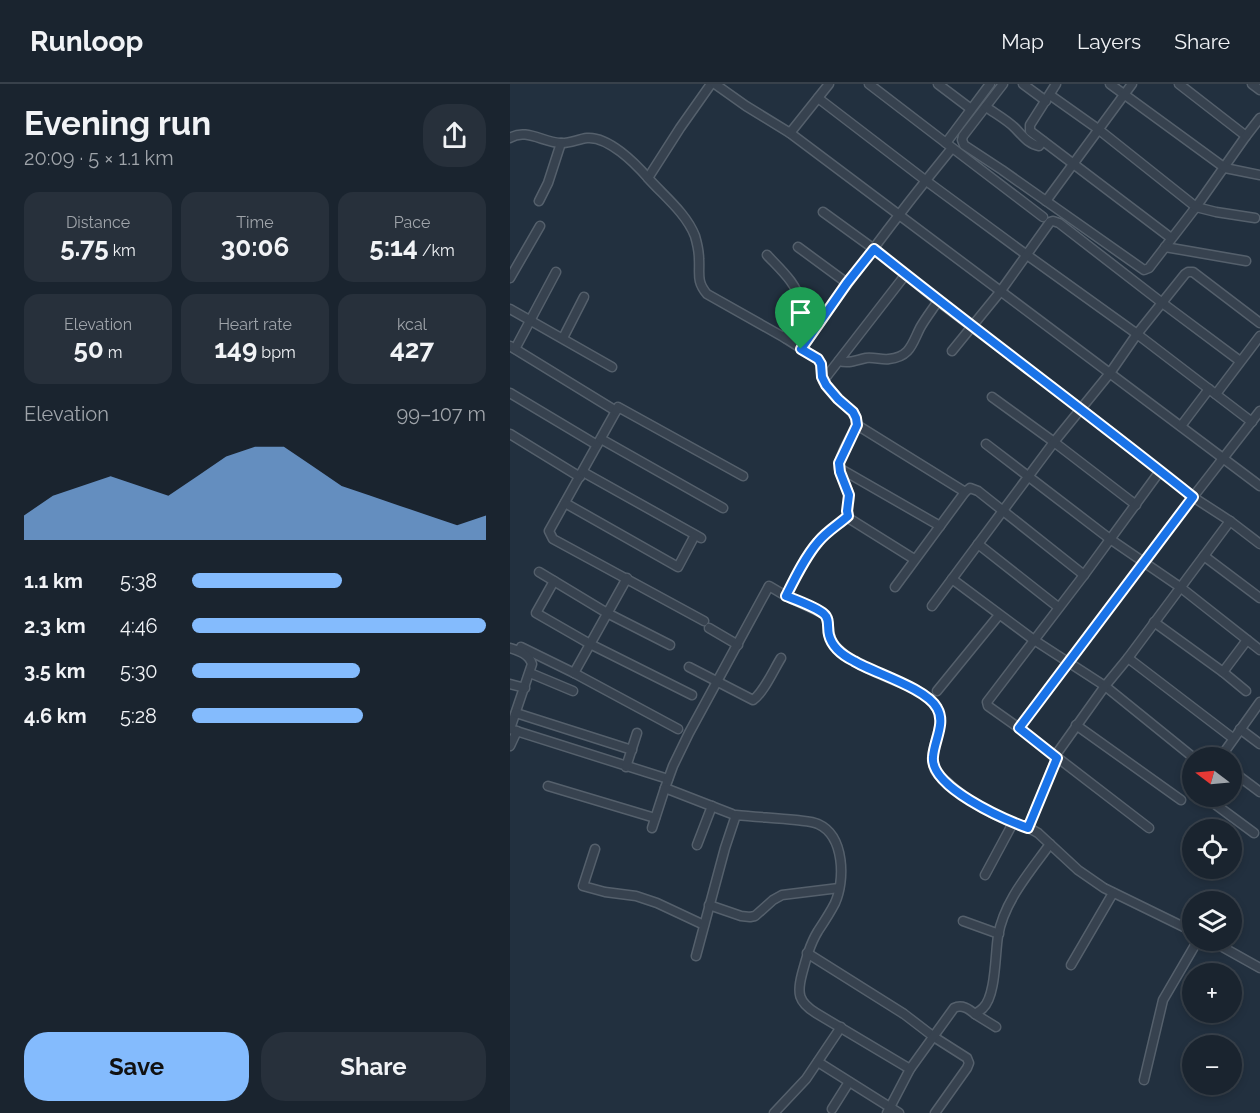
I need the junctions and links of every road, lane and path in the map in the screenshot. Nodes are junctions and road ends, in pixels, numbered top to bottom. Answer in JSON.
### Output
{"nodes":[{"id":1,"x":713,"y":84,"type":"edge"},
{"id":2,"x":829,"y":84,"type":"edge"},
{"id":3,"x":869,"y":84,"type":"edge"},
{"id":4,"x":938,"y":84,"type":"edge"},
{"id":5,"x":990,"y":84,"type":"edge"},
{"id":6,"x":1004,"y":84,"type":"edge"},
{"id":7,"x":1023,"y":84,"type":"edge"},
{"id":8,"x":1056,"y":84,"type":"edge"},
{"id":9,"x":1110,"y":84,"type":"edge"},
{"id":10,"x":1132,"y":84,"type":"edge"},
{"id":11,"x":1179,"y":84,"type":"edge"},
{"id":12,"x":1252,"y":84,"type":"edge"},
{"id":13,"x":1260,"y":90,"type":"edge"},
{"id":14,"x":1124,"y":95,"type":"junction"},
{"id":15,"x":818,"y":98,"type":"junction"},
{"id":16,"x":1048,"y":98,"type":"junction"},
{"id":17,"x":978,"y":109,"type":"junction"},
{"id":18,"x":1260,"y":118,"type":"edge"},
{"id":19,"x":1098,"y":129,"type":"junction"},
{"id":20,"x":790,"y":133,"type":"junction"},
{"id":21,"x":1246,"y":136,"type":"junction"},
{"id":22,"x":510,"y":138,"type":"edge"},
{"id":23,"x":1043,"y":141,"type":"junction"},
{"id":24,"x":561,"y":143,"type":"junction"},
{"id":25,"x":949,"y":145,"type":"junction"},
{"id":26,"x":1073,"y":164,"type":"junction"},
{"id":27,"x":1225,"y":168,"type":"junction"},
{"id":28,"x":1260,"y":175,"type":"edge"},
{"id":29,"x":648,"y":178,"type":"junction"},
{"id":30,"x":926,"y":180,"type":"junction"},
{"id":31,"x":540,"y":201,"type":"dead end"},
{"id":32,"x":1046,"y":201,"type":"junction"},
{"id":33,"x":1196,"y":207,"type":"junction"},
{"id":34,"x":823,"y":212,"type":"dead end"},
{"id":35,"x":898,"y":215,"type":"junction"},
{"id":36,"x":1042,"y":217,"type":"dead end"},
{"id":37,"x":1255,"y":218,"type":"dead end"},
{"id":38,"x":540,"y":226,"type":"dead end"},
{"id":39,"x":1171,"y":238,"type":"junction"},
{"id":40,"x":798,"y":247,"type":"dead end"},
{"id":41,"x":1165,"y":247,"type":"junction"},
{"id":42,"x":874,"y":249,"type":"junction"},
{"id":43,"x":1025,"y":254,"type":"junction"},
{"id":44,"x":767,"y":255,"type":"dead end"},
{"id":45,"x":1246,"y":261,"type":"dead end"},
{"id":46,"x":556,"y":272,"type":"dead end"},
{"id":47,"x":906,"y":274,"type":"junction"},
{"id":48,"x":510,"y":278,"type":"edge"},
{"id":49,"x":847,"y":283,"type":"junction"},
{"id":50,"x":1000,"y":292,"type":"junction"},
{"id":51,"x":584,"y":297,"type":"dead end"},
{"id":52,"x":938,"y":301,"type":"junction"},
{"id":53,"x":1161,"y":302,"type":"junction"},
{"id":54,"x":510,"y":309,"type":"edge"},
{"id":55,"x":530,"y":321,"type":"junction"},
{"id":56,"x":1260,"y":323,"type":"edge"},
{"id":57,"x":972,"y":326,"type":"junction"},
{"id":58,"x":1137,"y":334,"type":"junction"},
{"id":59,"x":1260,"y":336,"type":"edge"},
{"id":60,"x":563,"y":338,"type":"junction"},
{"id":61,"x":785,"y":338,"type":"junction"},
{"id":62,"x":512,"y":348,"type":"edge"},
{"id":63,"x":801,"y":349,"type":"junction"},
{"id":64,"x":952,"y":351,"type":"dead end"},
{"id":65,"x":838,"y":361,"type":"junction"},
{"id":66,"x":1240,"y":361,"type":"junction"},
{"id":67,"x":612,"y":367,"type":"dead end"},
{"id":68,"x":1110,"y":373,"type":"junction"},
{"id":69,"x":823,"y":381,"type":"junction"},
{"id":70,"x":1212,"y":392,"type":"junction"},
{"id":71,"x":510,"y":393,"type":"edge"},
{"id":72,"x":992,"y":398,"type":"dead end"},
{"id":73,"x":1081,"y":409,"type":"junction"},
{"id":74,"x":616,"y":411,"type":"junction"},
{"id":75,"x":1260,"y":411,"type":"edge"},
{"id":76,"x":1252,"y":422,"type":"junction"},
{"id":77,"x":857,"y":425,"type":"junction"},
{"id":78,"x":1180,"y":426,"type":"junction"},
{"id":79,"x":510,"y":434,"type":"edge"},
{"id":80,"x":599,"y":442,"type":"junction"},
{"id":81,"x":1054,"y":442,"type":"junction"},
{"id":82,"x":986,"y":444,"type":"dead end"},
{"id":83,"x":1222,"y":459,"type":"junction"},
{"id":84,"x":839,"y":468,"type":"junction"},
{"id":85,"x":1160,"y":471,"type":"junction"},
{"id":86,"x":581,"y":474,"type":"junction"},
{"id":87,"x":742,"y":476,"type":"dead end"},
{"id":88,"x":1028,"y":476,"type":"junction"},
{"id":89,"x":1260,"y":486,"type":"edge"},
{"id":90,"x":965,"y":492,"type":"junction"},
{"id":91,"x":1193,"y":497,"type":"junction"},
{"id":92,"x":565,"y":503,"type":"junction"},
{"id":93,"x":1136,"y":505,"type":"junction"},
{"id":94,"x":723,"y":508,"type":"dead end"},
{"id":95,"x":1003,"y":510,"type":"junction"},
{"id":96,"x":848,"y":516,"type":"junction"},
{"id":97,"x":1230,"y":521,"type":"junction"},
{"id":98,"x":940,"y":526,"type":"junction"},
{"id":99,"x":1110,"y":539,"type":"junction"},
{"id":100,"x":978,"y":544,"type":"junction"},
{"id":101,"x":1260,"y":544,"type":"edge"},
{"id":102,"x":1204,"y":556,"type":"junction"},
{"id":103,"x":914,"y":559,"type":"junction"},
{"id":104,"x":1144,"y":562,"type":"junction"},
{"id":105,"x":539,"y":572,"type":"dead end"},
{"id":106,"x":1084,"y":574,"type":"junction"},
{"id":107,"x":627,"y":578,"type":"junction"},
{"id":108,"x":952,"y":579,"type":"junction"},
{"id":109,"x":554,"y":581,"type":"junction"},
{"id":110,"x":895,"y":586,"type":"dead end"},
{"id":111,"x":1180,"y":587,"type":"junction"},
{"id":112,"x":786,"y":596,"type":"junction"},
{"id":113,"x":1260,"y":598,"type":"edge"},
{"id":114,"x":932,"y":606,"type":"dead end"},
{"id":115,"x":1058,"y":607,"type":"junction"},
{"id":116,"x":607,"y":613,"type":"junction"},
{"id":117,"x":999,"y":615,"type":"junction"},
{"id":118,"x":1154,"y":622,"type":"junction"},
{"id":119,"x":1034,"y":640,"type":"junction"},
{"id":120,"x":1247,"y":640,"type":"junction"},
{"id":121,"x":590,"y":644,"type":"junction"},
{"id":122,"x":670,"y":645,"type":"dead end"},
{"id":123,"x":738,"y":645,"type":"junction"},
{"id":124,"x":521,"y":647,"type":"dead end"},
{"id":125,"x":510,"y":648,"type":"edge"},
{"id":126,"x":1260,"y":650,"type":"edge"},
{"id":127,"x":781,"y":658,"type":"dead end"},
{"id":128,"x":1128,"y":658,"type":"junction"},
{"id":129,"x":1069,"y":663,"type":"junction"},
{"id":130,"x":689,"y":667,"type":"dead end"},
{"id":131,"x":1223,"y":672,"type":"junction"},
{"id":132,"x":530,"y":673,"type":"junction"},
{"id":133,"x":574,"y":673,"type":"junction"},
{"id":134,"x":718,"y":681,"type":"junction"},
{"id":135,"x":510,"y":684,"type":"edge"},
{"id":136,"x":1105,"y":686,"type":"junction"},
{"id":137,"x":525,"y":688,"type":"junction"},
{"id":138,"x":573,"y":691,"type":"dead end"},
{"id":139,"x":937,"y":691,"type":"dead end"},
{"id":140,"x":1246,"y":691,"type":"dead end"},
{"id":141,"x":692,"y":695,"type":"dead end"},
{"id":142,"x":1260,"y":702,"type":"edge"},
{"id":143,"x":516,"y":713,"type":"junction"},
{"id":144,"x":1076,"y":725,"type":"junction"},
{"id":145,"x":1019,"y":728,"type":"junction"},
{"id":146,"x":512,"y":729,"type":"edge"},
{"id":147,"x":678,"y":729,"type":"dead end"},
{"id":148,"x":1240,"y":729,"type":"junction"},
{"id":149,"x":637,"y":733,"type":"dead end"},
{"id":150,"x":1230,"y":736,"type":"dead end"},
{"id":151,"x":1260,"y":744,"type":"edge"},
{"id":152,"x":510,"y":746,"type":"edge"},
{"id":153,"x":1228,"y":747,"type":"edge"},
{"id":154,"x":1182,"y":748,"type":"edge"},
{"id":155,"x":632,"y":750,"type":"junction"},
{"id":156,"x":1056,"y":757,"type":"junction"},
{"id":157,"x":626,"y":767,"type":"junction"},
{"id":158,"x":1242,"y":778,"type":"edge"},
{"id":159,"x":666,"y":783,"type":"junction"},
{"id":160,"x":548,"y":786,"type":"dead end"},
{"id":161,"x":1260,"y":792,"type":"edge"},
{"id":162,"x":1181,"y":800,"type":"dead end"},
{"id":163,"x":712,"y":806,"type":"junction"},
{"id":164,"x":1219,"y":807,"type":"edge"},
{"id":165,"x":732,"y":814,"type":"dead end"},
{"id":166,"x":655,"y":818,"type":"junction"},
{"id":167,"x":1013,"y":823,"type":"junction"},
{"id":168,"x":652,"y":828,"type":"dead end"},
{"id":169,"x":1028,"y":828,"type":"junction"},
{"id":170,"x":1149,"y":828,"type":"dead end"},
{"id":171,"x":1254,"y":833,"type":"dead end"},
{"id":172,"x":1050,"y":844,"type":"junction"},
{"id":173,"x":697,"y":845,"type":"dead end"},
{"id":174,"x":595,"y":849,"type":"dead end"},
{"id":175,"x":985,"y":875,"type":"dead end"},
{"id":176,"x":839,"y":888,"type":"junction"},
{"id":177,"x":1113,"y":893,"type":"junction"},
{"id":178,"x":709,"y":905,"type":"junction"},
{"id":179,"x":963,"y":921,"type":"dead end"},
{"id":180,"x":704,"y":925,"type":"junction"},
{"id":181,"x":1182,"y":926,"type":"edge"},
{"id":182,"x":999,"y":934,"type":"junction"},
{"id":183,"x":1192,"y":951,"type":"edge"},
{"id":184,"x":1230,"y":951,"type":"edge"},
{"id":185,"x":807,"y":953,"type":"junction"},
{"id":186,"x":696,"y":956,"type":"dead end"},
{"id":187,"x":1071,"y":965,"type":"dead end"},
{"id":188,"x":1260,"y":968,"type":"edge"},
{"id":189,"x":975,"y":1014,"type":"junction"},
{"id":190,"x":841,"y":1027,"type":"junction"},
{"id":191,"x":996,"y":1027,"type":"dead end"},
{"id":192,"x":934,"y":1037,"type":"junction"},
{"id":193,"x":818,"y":1062,"type":"junction"},
{"id":194,"x":910,"y":1070,"type":"junction"},
{"id":195,"x":1144,"y":1080,"type":"dead end"},
{"id":196,"x":849,"y":1082,"type":"junction"},
{"id":197,"x":832,"y":1109,"type":"dead end"},
{"id":198,"x":889,"y":1110,"type":"edge"},
{"id":199,"x":774,"y":1113,"type":"edge"},
{"id":200,"x":899,"y":1113,"type":"edge"},
{"id":201,"x":935,"y":1113,"type":"edge"}],
"edges":[{"from":1,"to":20,"type":"street"},
{"from":1,"to":29,"type":"street"},
{"from":2,"to":15,"type":"street"},
{"from":3,"to":25,"type":"street"},
{"from":4,"to":17,"type":"street"},
{"from":5,"to":17,"type":"street"},
{"from":6,"to":17,"type":"street"},
{"from":7,"to":16,"type":"street"},
{"from":8,"to":16,"type":"street"},
{"from":9,"to":14,"type":"street"},
{"from":10,"to":14,"type":"street"},
{"from":11,"to":21,"type":"street"},
{"from":12,"to":13,"type":"street"},
{"from":14,"to":19,"type":"street"},
{"from":14,"to":27,"type":"street"},
{"from":15,"to":20,"type":"street"},
{"from":15,"to":30,"type":"street"},
{"from":16,"to":19,"type":"street"},
{"from":16,"to":23,"type":"street"},
{"from":17,"to":23,"type":"street"},
{"from":17,"to":25,"type":"street"},
{"from":17,"to":32,"type":"street"},
{"from":18,"to":21,"type":"street"},
{"from":19,"to":26,"type":"street"},
{"from":19,"to":33,"type":"street"},
{"from":20,"to":35,"type":"street"},
{"from":21,"to":27,"type":"street"},
{"from":22,"to":24,"type":"street"},
{"from":23,"to":26,"type":"street"},
{"from":24,"to":29,"type":"street"},
{"from":24,"to":31,"type":"street"},
{"from":25,"to":30,"type":"street"},
{"from":25,"to":36,"type":"street"},
{"from":26,"to":32,"type":"street"},
{"from":26,"to":39,"type":"street"},
{"from":27,"to":28,"type":"street"},
{"from":27,"to":33,"type":"street"},
{"from":29,"to":61,"type":"street"},
{"from":30,"to":35,"type":"street"},
{"from":30,"to":43,"type":"street"},
{"from":32,"to":41,"type":"street"},
{"from":33,"to":37,"type":"street"},
{"from":33,"to":39,"type":"street"},
{"from":34,"to":42,"type":"street"},
{"from":35,"to":42,"type":"street"},
{"from":35,"to":50,"type":"street"},
{"from":38,"to":48,"type":"street"},
{"from":39,"to":41,"type":"street"},
{"from":40,"to":49,"type":"street"},
{"from":41,"to":45,"type":"street"},
{"from":42,"to":47,"type":"street"},
{"from":42,"to":49,"type":"street"},
{"from":43,"to":50,"type":"street"},
{"from":43,"to":53,"type":"street"},
{"from":43,"to":58,"type":"street"},
{"from":44,"to":61,"type":"street"},
{"from":46,"to":55,"type":"street"},
{"from":47,"to":52,"type":"street"},
{"from":47,"to":65,"type":"street"},
{"from":49,"to":63,"type":"street"},
{"from":50,"to":57,"type":"street"},
{"from":50,"to":68,"type":"street"},
{"from":51,"to":60,"type":"street"},
{"from":52,"to":57,"type":"street"},
{"from":52,"to":65,"type":"street"},
{"from":53,"to":56,"type":"street"},
{"from":53,"to":58,"type":"street"},
{"from":53,"to":66,"type":"street"},
{"from":54,"to":55,"type":"street"},
{"from":55,"to":60,"type":"street"},
{"from":55,"to":62,"type":"street"},
{"from":57,"to":64,"type":"street"},
{"from":57,"to":73,"type":"street"},
{"from":58,"to":68,"type":"street"},
{"from":58,"to":70,"type":"street"},
{"from":59,"to":66,"type":"street"},
{"from":60,"to":67,"type":"street"},
{"from":61,"to":63,"type":"street"},
{"from":62,"to":74,"type":"street"},
{"from":63,"to":69,"type":"street"},
{"from":65,"to":69,"type":"street"},
{"from":66,"to":70,"type":"street"},
{"from":68,"to":73,"type":"street"},
{"from":68,"to":78,"type":"street"},
{"from":69,"to":77,"type":"street"},
{"from":70,"to":76,"type":"street"},
{"from":70,"to":78,"type":"street"},
{"from":71,"to":80,"type":"street"},
{"from":72,"to":81,"type":"street"},
{"from":73,"to":81,"type":"street"},
{"from":73,"to":85,"type":"street"},
{"from":74,"to":80,"type":"street"},
{"from":74,"to":87,"type":"street"},
{"from":75,"to":76,"type":"street"},
{"from":76,"to":83,"type":"street"},
{"from":77,"to":84,"type":"street"},
{"from":77,"to":90,"type":"street"},
{"from":78,"to":83,"type":"street"},
{"from":79,"to":86,"type":"street"},
{"from":80,"to":86,"type":"street"},
{"from":80,"to":94,"type":"street"},
{"from":81,"to":88,"type":"street"},
{"from":81,"to":93,"type":"street"},
{"from":82,"to":88,"type":"street"},
{"from":83,"to":89,"type":"street"},
{"from":83,"to":91,"type":"street"},
{"from":84,"to":96,"type":"street"},
{"from":84,"to":98,"type":"street"},
{"from":85,"to":91,"type":"street"},
{"from":85,"to":93,"type":"street"},
{"from":86,"to":92,"type":"street"},
{"from":86,"to":92,"type":"street"},
{"from":88,"to":95,"type":"street"},
{"from":88,"to":99,"type":"street"},
{"from":90,"to":95,"type":"street"},
{"from":90,"to":98,"type":"street"},
{"from":91,"to":97,"type":"street"},
{"from":91,"to":104,"type":"street"},
{"from":92,"to":107,"type":"street"},
{"from":93,"to":99,"type":"street"},
{"from":95,"to":100,"type":"street"},
{"from":95,"to":106,"type":"street"},
{"from":96,"to":103,"type":"street"},
{"from":96,"to":112,"type":"street"},
{"from":97,"to":101,"type":"street"},
{"from":97,"to":102,"type":"street"},
{"from":98,"to":103,"type":"street"},
{"from":99,"to":104,"type":"street"},
{"from":99,"to":106,"type":"street"},
{"from":100,"to":108,"type":"street"},
{"from":100,"to":115,"type":"street"},
{"from":102,"to":111,"type":"street"},
{"from":102,"to":113,"type":"street"},
{"from":103,"to":110,"type":"street"},
{"from":104,"to":111,"type":"street"},
{"from":104,"to":129,"type":"street"},
{"from":105,"to":109,"type":"street"},
{"from":106,"to":115,"type":"street"},
{"from":107,"to":116,"type":"street"},
{"from":107,"to":123,"type":"street"},
{"from":108,"to":114,"type":"street"},
{"from":108,"to":117,"type":"street"},
{"from":109,"to":116,"type":"street"},
{"from":109,"to":121,"type":"street"},
{"from":111,"to":118,"type":"street"},
{"from":111,"to":120,"type":"street"},
{"from":112,"to":123,"type":"street"},
{"from":112,"to":167,"type":"street"},
{"from":115,"to":119,"type":"street"},
{"from":116,"to":121,"type":"street"},
{"from":116,"to":122,"type":"street"},
{"from":117,"to":119,"type":"street"},
{"from":117,"to":139,"type":"street"},
{"from":118,"to":128,"type":"street"},
{"from":118,"to":131,"type":"street"},
{"from":119,"to":129,"type":"street"},
{"from":119,"to":145,"type":"street"},
{"from":120,"to":126,"type":"street"},
{"from":120,"to":131,"type":"street"},
{"from":121,"to":133,"type":"street"},
{"from":121,"to":141,"type":"street"},
{"from":123,"to":134,"type":"street"},
{"from":124,"to":133,"type":"street"},
{"from":125,"to":132,"type":"street"},
{"from":127,"to":134,"type":"street"},
{"from":128,"to":136,"type":"street"},
{"from":128,"to":150,"type":"street"},
{"from":129,"to":136,"type":"street"},
{"from":129,"to":145,"type":"street"},
{"from":130,"to":134,"type":"street"},
{"from":131,"to":140,"type":"street"},
{"from":132,"to":137,"type":"street"},
{"from":132,"to":138,"type":"street"},
{"from":133,"to":147,"type":"street"},
{"from":134,"to":159,"type":"street"},
{"from":135,"to":137,"type":"street"},
{"from":136,"to":144,"type":"street"},
{"from":136,"to":154,"type":"street"},
{"from":137,"to":143,"type":"street"},
{"from":142,"to":148,"type":"street"},
{"from":143,"to":146,"type":"street"},
{"from":143,"to":155,"type":"street"},
{"from":144,"to":156,"type":"street"},
{"from":144,"to":162,"type":"street"},
{"from":145,"to":156,"type":"street"},
{"from":146,"to":152,"type":"street"},
{"from":146,"to":157,"type":"street"},
{"from":148,"to":151,"type":"street"},
{"from":148,"to":153,"type":"street"},
{"from":149,"to":155,"type":"street"},
{"from":155,"to":157,"type":"street"},
{"from":156,"to":169,"type":"street"},
{"from":156,"to":170,"type":"street"},
{"from":157,"to":159,"type":"street"},
{"from":158,"to":161,"type":"street"},
{"from":159,"to":163,"type":"street"},
{"from":159,"to":166,"type":"street"},
{"from":160,"to":166,"type":"street"},
{"from":163,"to":165,"type":"street"},
{"from":163,"to":173,"type":"street"},
{"from":164,"to":171,"type":"street"},
{"from":166,"to":168,"type":"street"},
{"from":167,"to":169,"type":"street"},
{"from":167,"to":175,"type":"street"},
{"from":169,"to":172,"type":"street"},
{"from":172,"to":177,"type":"street"},
{"from":172,"to":182,"type":"street"},
{"from":174,"to":180,"type":"street"},
{"from":176,"to":178,"type":"street"},
{"from":176,"to":178,"type":"street"},
{"from":176,"to":185,"type":"street"},
{"from":177,"to":181,"type":"street"},
{"from":177,"to":187,"type":"street"},
{"from":178,"to":180,"type":"street"},
{"from":179,"to":182,"type":"street"},
{"from":180,"to":186,"type":"street"},
{"from":182,"to":189,"type":"street"},
{"from":183,"to":195,"type":"street"},
{"from":184,"to":188,"type":"street"},
{"from":185,"to":190,"type":"street"},
{"from":185,"to":192,"type":"street"},
{"from":189,"to":191,"type":"street"},
{"from":189,"to":192,"type":"street"},
{"from":190,"to":193,"type":"street"},
{"from":190,"to":194,"type":"street"},
{"from":192,"to":194,"type":"street"},
{"from":192,"to":201,"type":"street"},
{"from":193,"to":196,"type":"street"},
{"from":193,"to":199,"type":"street"},
{"from":194,"to":198,"type":"street"},
{"from":196,"to":197,"type":"street"},
{"from":196,"to":198,"type":"street"},
{"from":198,"to":200,"type":"street"}]}
